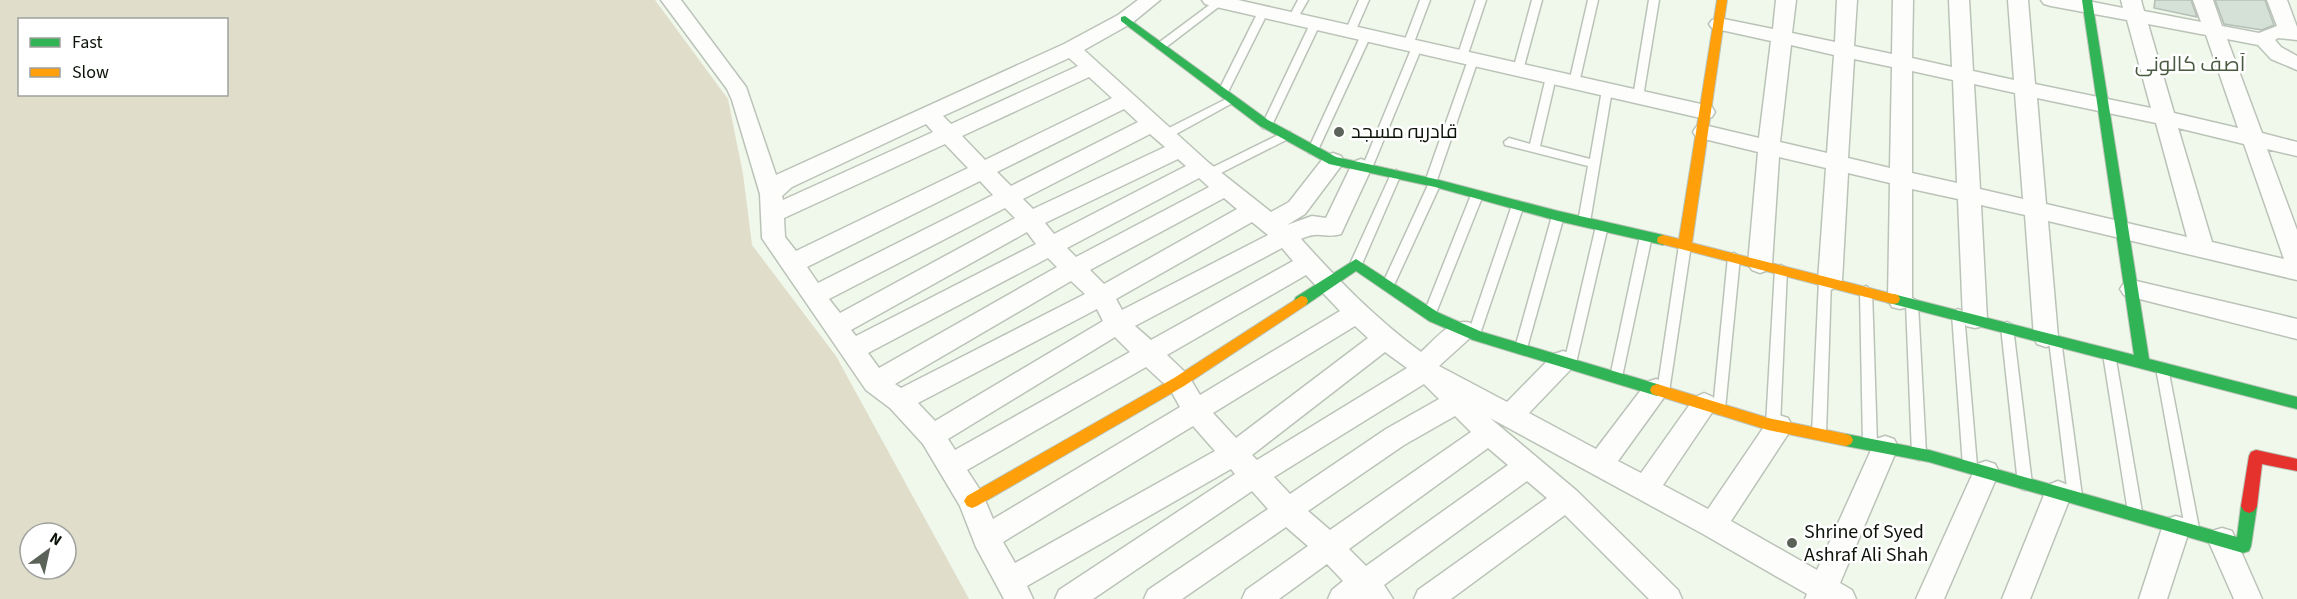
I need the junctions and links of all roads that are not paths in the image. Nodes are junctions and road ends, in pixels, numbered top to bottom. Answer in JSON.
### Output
{"nodes":[{"id":1,"x":671,"y":0,"type":"edge"},
{"id":2,"x":1150,"y":0,"type":"edge"},
{"id":3,"x":1303,"y":0,"type":"edge"},
{"id":4,"x":1364,"y":0,"type":"edge"},
{"id":5,"x":1425,"y":0,"type":"edge"},
{"id":6,"x":1481,"y":0,"type":"edge"},
{"id":7,"x":1537,"y":0,"type":"edge"},
{"id":8,"x":1593,"y":0,"type":"edge"},
{"id":9,"x":1654,"y":0,"type":"edge"},
{"id":10,"x":1721,"y":0,"type":"edge"},
{"id":11,"x":1786,"y":0,"type":"edge"},
{"id":12,"x":1847,"y":0,"type":"edge"},
{"id":13,"x":1904,"y":0,"type":"edge"},
{"id":14,"x":1959,"y":0,"type":"edge"},
{"id":15,"x":2018,"y":0,"type":"edge"},
{"id":16,"x":2051,"y":0,"type":"edge"},
{"id":17,"x":2204,"y":0,"type":"edge"},
{"id":18,"x":2277,"y":0,"type":"edge"},
{"id":19,"x":1216,"y":1,"type":"edge"},
{"id":20,"x":2088,"y":4,"type":"edge"},
{"id":21,"x":1251,"y":6,"type":"edge"},
{"id":22,"x":2133,"y":8,"type":"edge"},
{"id":23,"x":1125,"y":19,"type":"junction"},
{"id":24,"x":1293,"y":19,"type":"junction"},
{"id":25,"x":1315,"y":24,"type":"junction"},
{"id":26,"x":1719,"y":24,"type":"junction"},
{"id":27,"x":2215,"y":31,"type":"junction"},
{"id":28,"x":1358,"y":33,"type":"junction"},
{"id":29,"x":2293,"y":33,"type":"edge"},
{"id":30,"x":1781,"y":38,"type":"junction"},
{"id":31,"x":2265,"y":40,"type":"junction"},
{"id":32,"x":1161,"y":46,"type":"junction"},
{"id":33,"x":1412,"y":46,"type":"junction"},
{"id":34,"x":1071,"y":49,"type":"junction"},
{"id":35,"x":1844,"y":51,"type":"junction"},
{"id":36,"x":1468,"y":58,"type":"junction"},
{"id":37,"x":2297,"y":63,"type":"edge"},
{"id":38,"x":1903,"y":64,"type":"junction"},
{"id":39,"x":1091,"y":68,"type":"junction"},
{"id":40,"x":1518,"y":70,"type":"junction"},
{"id":41,"x":1551,"y":77,"type":"junction"},
{"id":42,"x":1963,"y":77,"type":"junction"},
{"id":43,"x":1574,"y":82,"type":"junction"},
{"id":44,"x":1607,"y":90,"type":"junction"},
{"id":45,"x":2025,"y":90,"type":"junction"},
{"id":46,"x":1228,"y":96,"type":"junction"},
{"id":47,"x":1638,"y":97,"type":"junction"},
{"id":48,"x":1126,"y":100,"type":"junction"},
{"id":49,"x":2104,"y":106,"type":"junction"},
{"id":50,"x":929,"y":114,"type":"junction"},
{"id":51,"x":2164,"y":118,"type":"junction"},
{"id":52,"x":1704,"y":122,"type":"junction"},
{"id":53,"x":1267,"y":125,"type":"junction"},
{"id":54,"x":946,"y":133,"type":"junction"},
{"id":55,"x":1286,"y":135,"type":"junction"},
{"id":56,"x":1166,"y":136,"type":"junction"},
{"id":57,"x":2253,"y":138,"type":"junction"},
{"id":58,"x":1509,"y":142,"type":"dead end"},
{"id":59,"x":1769,"y":147,"type":"junction"},
{"id":60,"x":1534,"y":148,"type":"junction"},
{"id":61,"x":2297,"y":149,"type":"edge"},
{"id":62,"x":1313,"y":150,"type":"junction"},
{"id":63,"x":1333,"y":161,"type":"junction"},
{"id":64,"x":1838,"y":163,"type":"junction"},
{"id":65,"x":1594,"y":164,"type":"junction"},
{"id":66,"x":1364,"y":168,"type":"junction"},
{"id":67,"x":980,"y":170,"type":"junction"},
{"id":68,"x":1396,"y":174,"type":"junction"},
{"id":69,"x":1212,"y":177,"type":"junction"},
{"id":70,"x":1901,"y":178,"type":"junction"},
{"id":71,"x":1433,"y":182,"type":"junction"},
{"id":72,"x":1969,"y":194,"type":"junction"},
{"id":73,"x":1477,"y":195,"type":"junction"},
{"id":74,"x":1007,"y":197,"type":"junction"},
{"id":75,"x":772,"y":204,"type":"junction"},
{"id":76,"x":1518,"y":205,"type":"junction"},
{"id":77,"x":2036,"y":209,"type":"junction"},
{"id":78,"x":1558,"y":216,"type":"junction"},
{"id":79,"x":1030,"y":220,"type":"junction"},
{"id":80,"x":1584,"y":222,"type":"junction"},
{"id":81,"x":1270,"y":223,"type":"junction"},
{"id":82,"x":1602,"y":226,"type":"junction"},
{"id":83,"x":2122,"y":230,"type":"junction"},
{"id":84,"x":1646,"y":236,"type":"junction"},
{"id":85,"x":1685,"y":244,"type":"junction"},
{"id":86,"x":1051,"y":248,"type":"junction"},
{"id":87,"x":2202,"y":249,"type":"junction"},
{"id":88,"x":1734,"y":257,"type":"junction"},
{"id":89,"x":2297,"y":262,"type":"edge"},
{"id":90,"x":1308,"y":263,"type":"junction"},
{"id":91,"x":791,"y":264,"type":"junction"},
{"id":92,"x":1356,"y":264,"type":"junction"},
{"id":93,"x":1760,"y":264,"type":"junction"},
{"id":94,"x":1074,"y":268,"type":"junction"},
{"id":95,"x":1781,"y":269,"type":"junction"},
{"id":96,"x":2297,"y":271,"type":"edge"},
{"id":97,"x":1828,"y":281,"type":"junction"},
{"id":98,"x":1328,"y":285,"type":"junction"},
{"id":99,"x":1388,"y":285,"type":"junction"},
{"id":100,"x":2132,"y":289,"type":"junction"},
{"id":101,"x":1866,"y":291,"type":"junction"},
{"id":102,"x":814,"y":296,"type":"junction"},
{"id":103,"x":1102,"y":296,"type":"junction"},
{"id":104,"x":1906,"y":301,"type":"junction"},
{"id":105,"x":1357,"y":313,"type":"junction"},
{"id":106,"x":1430,"y":314,"type":"junction"},
{"id":107,"x":1967,"y":316,"type":"junction"},
{"id":108,"x":1117,"y":324,"type":"junction"},
{"id":109,"x":835,"y":327,"type":"junction"},
{"id":110,"x":2007,"y":327,"type":"junction"},
{"id":111,"x":2297,"y":329,"type":"edge"},
{"id":112,"x":1468,"y":332,"type":"junction"},
{"id":113,"x":1385,"y":339,"type":"junction"},
{"id":114,"x":2051,"y":339,"type":"junction"},
{"id":115,"x":1521,"y":348,"type":"junction"},
{"id":116,"x":852,"y":350,"type":"junction"},
{"id":117,"x":1149,"y":353,"type":"junction"},
{"id":118,"x":2108,"y":353,"type":"junction"},
{"id":119,"x":1567,"y":362,"type":"junction"},
{"id":120,"x":2142,"y":362,"type":"junction"},
{"id":121,"x":2162,"y":367,"type":"junction"},
{"id":122,"x":1424,"y":368,"type":"junction"},
{"id":123,"x":1616,"y":377,"type":"junction"},
{"id":124,"x":1179,"y":382,"type":"junction"},
{"id":125,"x":875,"y":383,"type":"junction"},
{"id":126,"x":1660,"y":390,"type":"junction"},
{"id":127,"x":899,"y":401,"type":"junction"},
{"id":128,"x":1457,"y":402,"type":"junction"},
{"id":129,"x":2297,"y":403,"type":"edge"},
{"id":130,"x":1712,"y":406,"type":"junction"},
{"id":131,"x":1196,"y":412,"type":"junction"},
{"id":132,"x":1500,"y":424,"type":"junction"},
{"id":133,"x":1776,"y":425,"type":"junction"},
{"id":134,"x":1819,"y":434,"type":"junction"},
{"id":135,"x":932,"y":436,"type":"junction"},
{"id":136,"x":1877,"y":446,"type":"junction"},
{"id":137,"x":1234,"y":454,"type":"junction"},
{"id":138,"x":1919,"y":454,"type":"junction"},
{"id":139,"x":1600,"y":465,"type":"junction"},
{"id":140,"x":2297,"y":465,"type":"edge"},
{"id":141,"x":950,"y":466,"type":"junction"},
{"id":142,"x":1527,"y":466,"type":"junction"},
{"id":143,"x":1978,"y":470,"type":"junction"},
{"id":144,"x":1255,"y":476,"type":"junction"},
{"id":145,"x":2025,"y":484,"type":"junction"},
{"id":146,"x":1645,"y":489,"type":"junction"},
{"id":147,"x":2066,"y":495,"type":"junction"},
{"id":148,"x":1567,"y":499,"type":"junction"},
{"id":149,"x":972,"y":501,"type":"junction"},
{"id":150,"x":1288,"y":511,"type":"junction"},
{"id":151,"x":2135,"y":515,"type":"junction"},
{"id":152,"x":1713,"y":525,"type":"junction"},
{"id":153,"x":2184,"y":530,"type":"junction"},
{"id":154,"x":986,"y":538,"type":"junction"},
{"id":155,"x":2222,"y":540,"type":"junction"},
{"id":156,"x":1329,"y":547,"type":"junction"},
{"id":157,"x":1014,"y":590,"type":"edge"},
{"id":158,"x":1372,"y":591,"type":"edge"},
{"id":159,"x":1828,"y":595,"type":"edge"},
{"id":160,"x":1069,"y":599,"type":"edge"},
{"id":161,"x":1158,"y":599,"type":"edge"},
{"id":162,"x":1256,"y":599,"type":"edge"},
{"id":163,"x":1342,"y":599,"type":"edge"},
{"id":164,"x":1428,"y":599,"type":"edge"},
{"id":165,"x":1668,"y":599,"type":"edge"},
{"id":166,"x":1930,"y":599,"type":"edge"},
{"id":167,"x":2016,"y":599,"type":"edge"},
{"id":168,"x":2153,"y":599,"type":"edge"},
{"id":169,"x":2248,"y":599,"type":"edge"}],
"edges":[{"from":1,"to":75,"type":"street"},
{"from":2,"to":23,"type":"street"},
{"from":3,"to":24,"type":"lane"},
{"from":4,"to":28,"type":"lane"},
{"from":5,"to":33,"type":"lane"},
{"from":6,"to":36,"type":"lane"},
{"from":7,"to":40,"type":"lane"},
{"from":8,"to":43,"type":"lane"},
{"from":9,"to":47,"type":"lane"},
{"from":10,"to":26,"type":"street"},
{"from":11,"to":30,"type":"street"},
{"from":12,"to":35,"type":"street"},
{"from":13,"to":38,"type":"street"},
{"from":14,"to":42,"type":"street"},
{"from":15,"to":45,"type":"street"},
{"from":16,"to":20,"type":"street"},
{"from":17,"to":27,"type":"street"},
{"from":18,"to":29,"type":"street"},
{"from":19,"to":21,"type":"street"},
{"from":19,"to":32,"type":"lane"},
{"from":20,"to":22,"type":"street"},
{"from":20,"to":49,"type":"street"},
{"from":21,"to":24,"type":"street"},
{"from":21,"to":46,"type":"lane"},
{"from":22,"to":27,"type":"street"},
{"from":22,"to":51,"type":"street"},
{"from":23,"to":32,"type":"street"},
{"from":23,"to":34,"type":"street"},
{"from":24,"to":25,"type":"street"},
{"from":25,"to":28,"type":"street"},
{"from":25,"to":53,"type":"lane"},
{"from":26,"to":30,"type":"street"},
{"from":26,"to":52,"type":"street"},
{"from":27,"to":31,"type":"street"},
{"from":27,"to":57,"type":"street"},
{"from":28,"to":33,"type":"street"},
{"from":28,"to":62,"type":"lane"},
{"from":29,"to":31,"type":"street"},
{"from":30,"to":35,"type":"street"},
{"from":30,"to":59,"type":"street"},
{"from":31,"to":37,"type":"street"},
{"from":32,"to":46,"type":"street"},
{"from":33,"to":36,"type":"street"},
{"from":33,"to":66,"type":"lane"},
{"from":34,"to":39,"type":"street"},
{"from":34,"to":50,"type":"street"},
{"from":35,"to":38,"type":"street"},
{"from":35,"to":64,"type":"street"},
{"from":36,"to":40,"type":"street"},
{"from":36,"to":71,"type":"lane"},
{"from":38,"to":42,"type":"street"},
{"from":38,"to":70,"type":"street"},
{"from":39,"to":48,"type":"street"},
{"from":39,"to":54,"type":"street"},
{"from":40,"to":41,"type":"street"},
{"from":41,"to":43,"type":"street"},
{"from":41,"to":60,"type":"lane"},
{"from":42,"to":45,"type":"street"},
{"from":42,"to":72,"type":"street"},
{"from":43,"to":44,"type":"street"},
{"from":44,"to":47,"type":"street"},
{"from":44,"to":65,"type":"lane"},
{"from":45,"to":49,"type":"street"},
{"from":45,"to":77,"type":"street"},
{"from":46,"to":53,"type":"street"},
{"from":46,"to":56,"type":"lane"},
{"from":47,"to":52,"type":"street"},
{"from":48,"to":56,"type":"street"},
{"from":48,"to":67,"type":"street"},
{"from":49,"to":51,"type":"street"},
{"from":49,"to":83,"type":"street"},
{"from":50,"to":54,"type":"street"},
{"from":50,"to":75,"type":"street"},
{"from":51,"to":57,"type":"street"},
{"from":51,"to":87,"type":"street"},
{"from":52,"to":59,"type":"street"},
{"from":52,"to":85,"type":"street"},
{"from":53,"to":55,"type":"street"},
{"from":54,"to":67,"type":"street"},
{"from":54,"to":75,"type":"street"},
{"from":55,"to":62,"type":"street"},
{"from":55,"to":69,"type":"lane"},
{"from":56,"to":69,"type":"street"},
{"from":56,"to":74,"type":"street"},
{"from":56,"to":79,"type":"street"},
{"from":57,"to":61,"type":"street"},
{"from":57,"to":89,"type":"street"},
{"from":58,"to":60,"type":"lane"},
{"from":59,"to":64,"type":"street"},
{"from":59,"to":93,"type":"street"},
{"from":60,"to":65,"type":"lane"},
{"from":62,"to":63,"type":"street"},
{"from":63,"to":66,"type":"street"},
{"from":63,"to":81,"type":"street"},
{"from":64,"to":70,"type":"street"},
{"from":64,"to":97,"type":"street"},
{"from":65,"to":80,"type":"lane"},
{"from":66,"to":68,"type":"street"},
{"from":66,"to":81,"type":"street"},
{"from":67,"to":74,"type":"street"},
{"from":67,"to":91,"type":"street"},
{"from":68,"to":71,"type":"street"},
{"from":68,"to":92,"type":"lane"},
{"from":69,"to":81,"type":"street"},
{"from":69,"to":86,"type":"street"},
{"from":69,"to":94,"type":"street"},
{"from":70,"to":72,"type":"street"},
{"from":70,"to":104,"type":"street"},
{"from":71,"to":73,"type":"street"},
{"from":71,"to":99,"type":"lane"},
{"from":72,"to":77,"type":"street"},
{"from":72,"to":107,"type":"street"},
{"from":73,"to":76,"type":"street"},
{"from":73,"to":106,"type":"lane"},
{"from":74,"to":79,"type":"street"},
{"from":74,"to":102,"type":"street"},
{"from":75,"to":91,"type":"street"},
{"from":76,"to":78,"type":"street"},
{"from":76,"to":112,"type":"lane"},
{"from":77,"to":83,"type":"street"},
{"from":77,"to":114,"type":"street"},
{"from":78,"to":80,"type":"street"},
{"from":78,"to":115,"type":"lane"},
{"from":79,"to":86,"type":"street"},
{"from":79,"to":109,"type":"street"},
{"from":80,"to":82,"type":"street"},
{"from":81,"to":90,"type":"street"},
{"from":81,"to":103,"type":"street"},
{"from":81,"to":108,"type":"street"},
{"from":82,"to":84,"type":"street"},
{"from":82,"to":119,"type":"lane"},
{"from":83,"to":87,"type":"street"},
{"from":83,"to":100,"type":"street"},
{"from":84,"to":85,"type":"street"},
{"from":84,"to":123,"type":"lane"},
{"from":85,"to":88,"type":"street"},
{"from":85,"to":126,"type":"lane"},
{"from":86,"to":94,"type":"street"},
{"from":86,"to":116,"type":"street"},
{"from":87,"to":96,"type":"street"},
{"from":88,"to":93,"type":"street"},
{"from":88,"to":130,"type":"lane"},
{"from":90,"to":98,"type":"street"},
{"from":90,"to":117,"type":"street"},
{"from":91,"to":102,"type":"street"},
{"from":92,"to":98,"type":"street"},
{"from":92,"to":99,"type":"street"},
{"from":93,"to":95,"type":"street"},
{"from":94,"to":103,"type":"street"},
{"from":94,"to":125,"type":"street"},
{"from":95,"to":97,"type":"street"},
{"from":95,"to":133,"type":"lane"},
{"from":97,"to":101,"type":"street"},
{"from":97,"to":134,"type":"lane"},
{"from":98,"to":105,"type":"street"},
{"from":98,"to":124,"type":"street"},
{"from":99,"to":106,"type":"street"},
{"from":100,"to":111,"type":"street"},
{"from":100,"to":120,"type":"street"},
{"from":101,"to":104,"type":"street"},
{"from":101,"to":136,"type":"lane"},
{"from":102,"to":109,"type":"street"},
{"from":103,"to":108,"type":"street"},
{"from":103,"to":127,"type":"street"},
{"from":104,"to":107,"type":"street"},
{"from":104,"to":138,"type":"lane"},
{"from":105,"to":113,"type":"street"},
{"from":105,"to":131,"type":"street"},
{"from":106,"to":112,"type":"street"},
{"from":107,"to":110,"type":"street"},
{"from":107,"to":143,"type":"lane"},
{"from":108,"to":117,"type":"street"},
{"from":108,"to":135,"type":"street"},
{"from":109,"to":116,"type":"street"},
{"from":110,"to":114,"type":"street"},
{"from":110,"to":145,"type":"lane"},
{"from":112,"to":115,"type":"street"},
{"from":112,"to":122,"type":"street"},
{"from":113,"to":122,"type":"street"},
{"from":113,"to":137,"type":"street"},
{"from":114,"to":118,"type":"street"},
{"from":114,"to":147,"type":"lane"},
{"from":115,"to":119,"type":"street"},
{"from":116,"to":125,"type":"street"},
{"from":117,"to":124,"type":"street"},
{"from":117,"to":141,"type":"street"},
{"from":118,"to":120,"type":"street"},
{"from":118,"to":151,"type":"lane"},
{"from":119,"to":123,"type":"street"},
{"from":119,"to":132,"type":"street"},
{"from":120,"to":121,"type":"street"},
{"from":121,"to":129,"type":"street"},
{"from":121,"to":153,"type":"lane"},
{"from":122,"to":128,"type":"street"},
{"from":122,"to":132,"type":"street"},
{"from":122,"to":144,"type":"street"},
{"from":123,"to":126,"type":"street"},
{"from":124,"to":131,"type":"street"},
{"from":124,"to":149,"type":"street"},
{"from":125,"to":127,"type":"street"},
{"from":126,"to":130,"type":"street"},
{"from":126,"to":139,"type":"street"},
{"from":127,"to":135,"type":"street"},
{"from":128,"to":132,"type":"street"},
{"from":128,"to":150,"type":"street"},
{"from":130,"to":133,"type":"street"},
{"from":130,"to":146,"type":"street"},
{"from":131,"to":137,"type":"street"},
{"from":131,"to":154,"type":"street"},
{"from":132,"to":139,"type":"street"},
{"from":132,"to":142,"type":"street"},
{"from":132,"to":156,"type":"street"},
{"from":133,"to":134,"type":"street"},
{"from":133,"to":152,"type":"street"},
{"from":134,"to":136,"type":"street"},
{"from":135,"to":141,"type":"street"},
{"from":136,"to":138,"type":"street"},
{"from":136,"to":159,"type":"street"},
{"from":137,"to":144,"type":"street"},
{"from":137,"to":157,"type":"street"},
{"from":138,"to":143,"type":"street"},
{"from":139,"to":146,"type":"street"},
{"from":140,"to":155,"type":"street"},
{"from":141,"to":149,"type":"street"},
{"from":142,"to":148,"type":"street"},
{"from":142,"to":158,"type":"street"},
{"from":143,"to":145,"type":"street"},
{"from":143,"to":166,"type":"street"},
{"from":144,"to":150,"type":"street"},
{"from":144,"to":160,"type":"street"},
{"from":145,"to":147,"type":"street"},
{"from":146,"to":152,"type":"street"},
{"from":147,"to":151,"type":"street"},
{"from":147,"to":167,"type":"street"},
{"from":148,"to":164,"type":"street"},
{"from":148,"to":165,"type":"street"},
{"from":149,"to":154,"type":"street"},
{"from":150,"to":156,"type":"street"},
{"from":150,"to":161,"type":"street"},
{"from":151,"to":153,"type":"street"},
{"from":152,"to":159,"type":"street"},
{"from":153,"to":155,"type":"street"},
{"from":153,"to":168,"type":"street"},
{"from":154,"to":157,"type":"street"},
{"from":155,"to":169,"type":"street"},
{"from":156,"to":158,"type":"street"},
{"from":156,"to":162,"type":"street"},
{"from":158,"to":163,"type":"street"}]}
